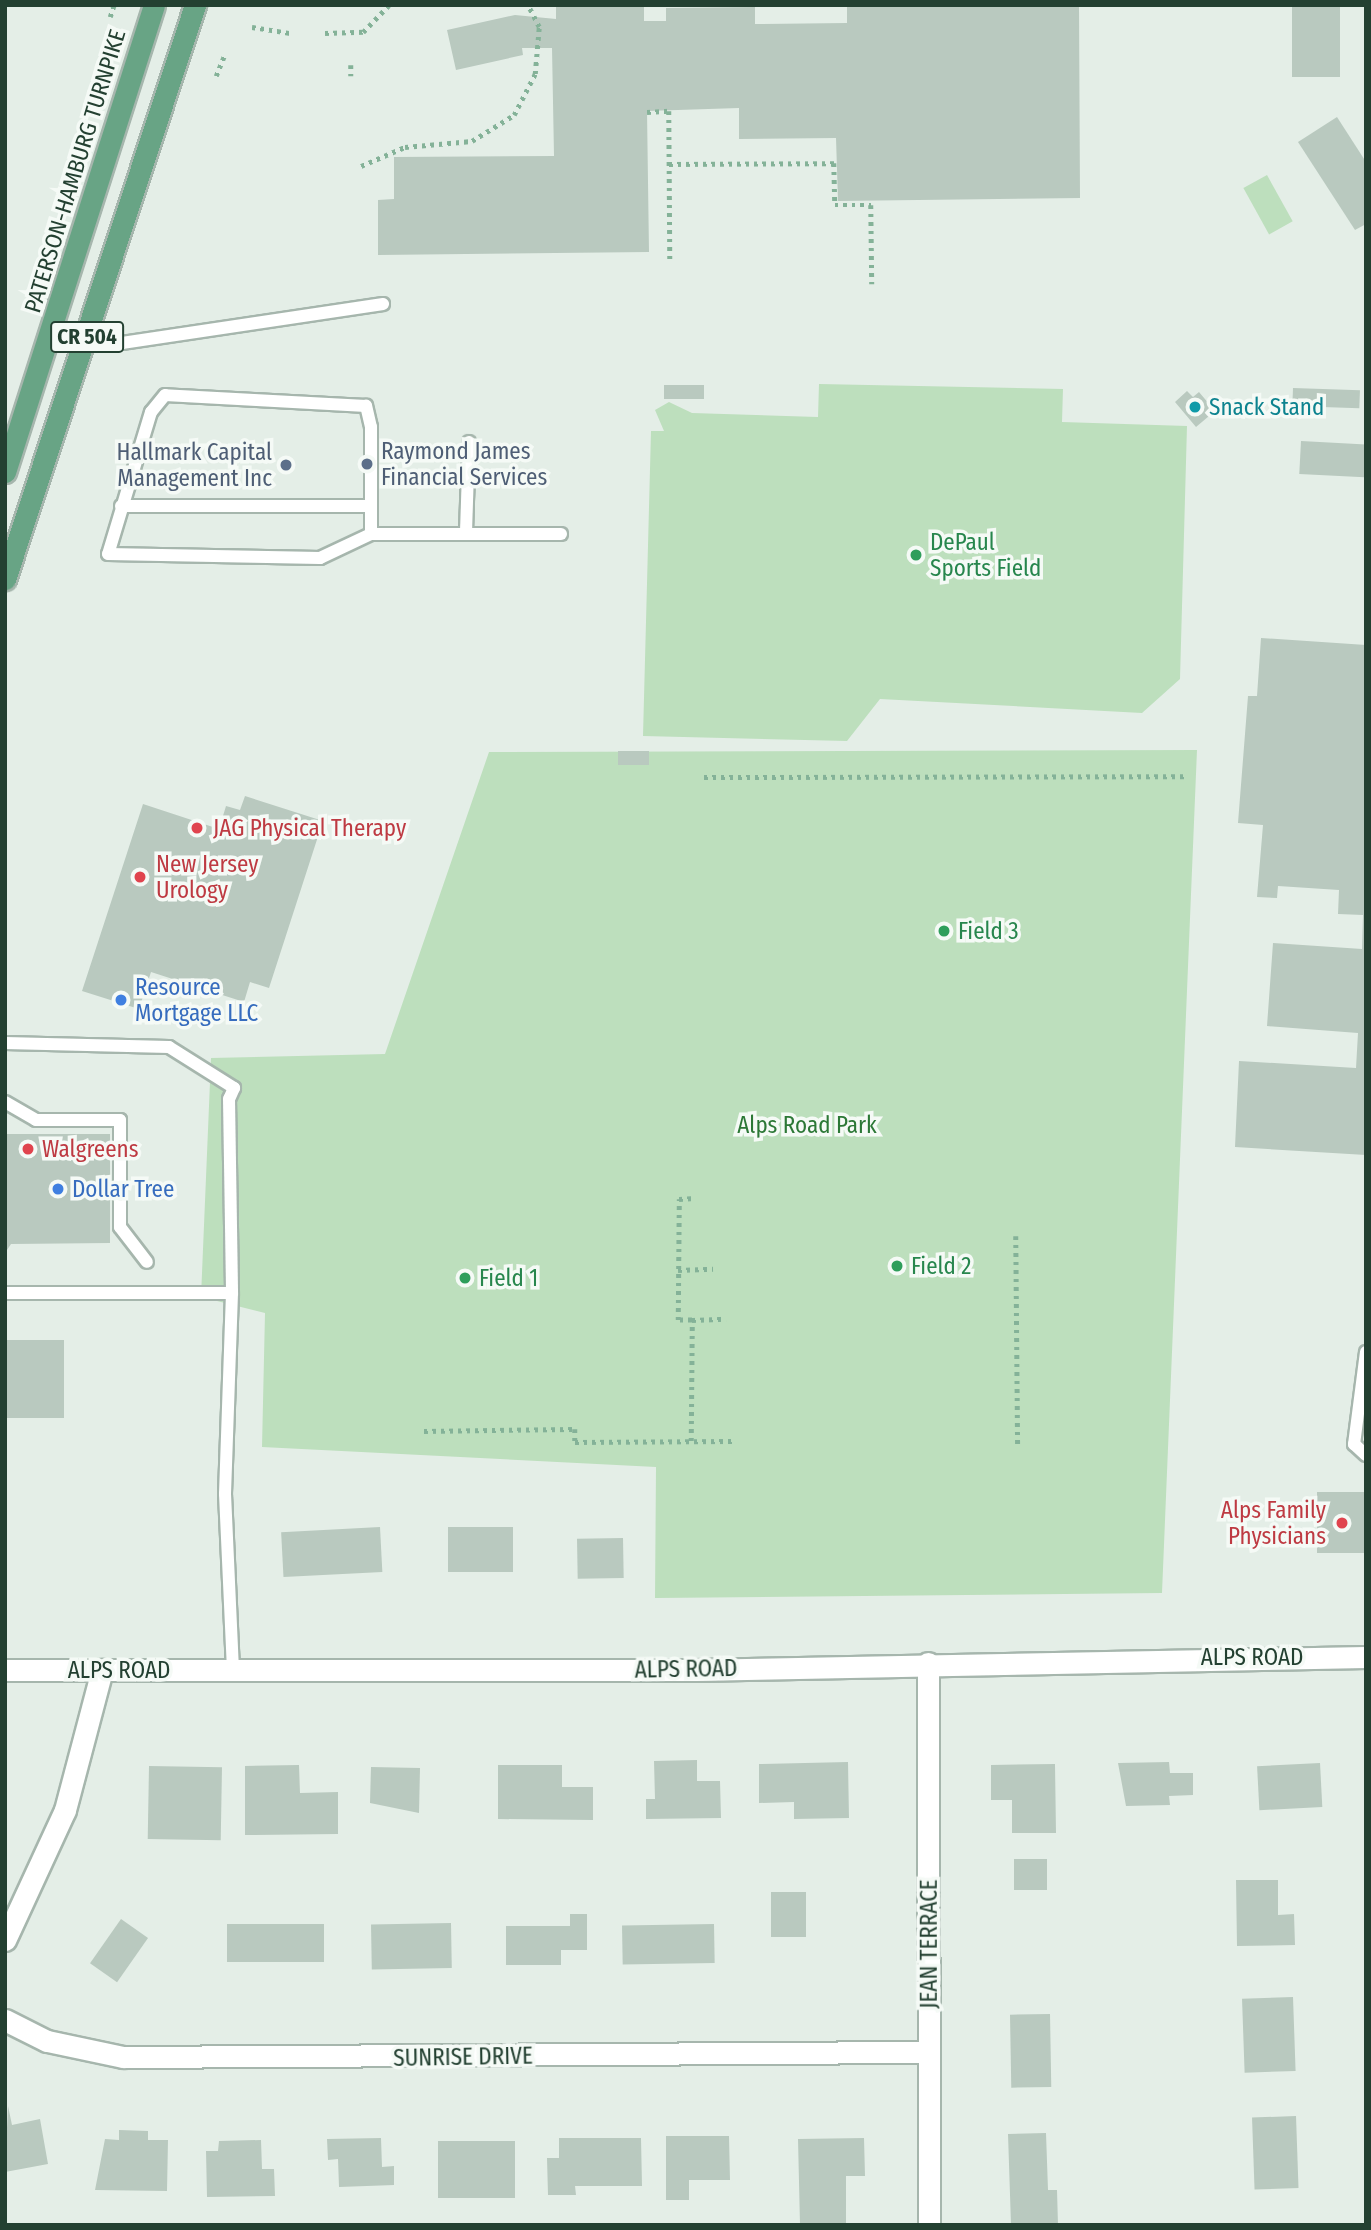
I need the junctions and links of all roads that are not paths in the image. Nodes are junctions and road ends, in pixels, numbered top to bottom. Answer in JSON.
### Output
{"nodes":[{"id":1,"x":154,"y":5,"type":"edge"},
{"id":2,"x":195,"y":5,"type":"edge"},
{"id":3,"x":383,"y":304,"type":"dead end"},
{"id":4,"x":86,"y":343,"type":"junction"},
{"id":5,"x":469,"y":442,"type":"dead end"},
{"id":6,"x":5,"y":472,"type":"edge"},
{"id":7,"x":121,"y":506,"type":"junction"},
{"id":8,"x":371,"y":506,"type":"junction"},
{"id":9,"x":466,"y":532,"type":"junction"},
{"id":10,"x":371,"y":534,"type":"junction"},
{"id":11,"x":561,"y":534,"type":"dead end"},
{"id":12,"x":5,"y":579,"type":"edge"},
{"id":13,"x":5,"y":1043,"type":"edge"},
{"id":14,"x":5,"y":1102,"type":"edge"},
{"id":15,"x":147,"y":1262,"type":"dead end"},
{"id":16,"x":5,"y":1293,"type":"edge"},
{"id":17,"x":232,"y":1293,"type":"junction"},
{"id":18,"x":1366,"y":1352,"type":"edge"},
{"id":19,"x":1366,"y":1455,"type":"edge"},
{"id":20,"x":1366,"y":1657,"type":"edge"},
{"id":21,"x":928,"y":1663,"type":"junction"},
{"id":22,"x":233,"y":1669,"type":"junction"},
{"id":23,"x":5,"y":1670,"type":"edge"},
{"id":24,"x":102,"y":1670,"type":"junction"},
{"id":25,"x":5,"y":1940,"type":"edge"},
{"id":26,"x":5,"y":2020,"type":"edge"},
{"id":27,"x":929,"y":2052,"type":"junction"},
{"id":28,"x":929,"y":2225,"type":"edge"}],
"edges":[{"from":1,"to":6,"type":"main road","name":"PATERSON-HAMBURG TURNPIKE","number":"CR 504"},
{"from":2,"to":4,"type":"main road","number":"CR 504"},
{"from":3,"to":4,"type":"lane"},
{"from":4,"to":12,"type":"main road","number":"CR 504"},
{"from":5,"to":9,"type":"lane"},
{"from":7,"to":8,"type":"lane"},
{"from":7,"to":8,"type":"lane"},
{"from":7,"to":10,"type":"lane"},
{"from":8,"to":10,"type":"lane"},
{"from":9,"to":10,"type":"lane"},
{"from":9,"to":11,"type":"lane"},
{"from":13,"to":17,"type":"lane"},
{"from":14,"to":15,"type":"lane"},
{"from":16,"to":17,"type":"lane"},
{"from":17,"to":22,"type":"lane"},
{"from":18,"to":19,"type":"lane"},
{"from":20,"to":21,"type":"street","name":"ALPS ROAD"},
{"from":21,"to":22,"type":"street","name":"ALPS ROAD"},
{"from":21,"to":27,"type":"street","name":"JEAN TERRACE"},
{"from":22,"to":24,"type":"street","name":"ALPS ROAD"},
{"from":23,"to":24,"type":"street","name":"ALPS ROAD"},
{"from":24,"to":25,"type":"street"},
{"from":26,"to":27,"type":"street","name":"SUNRISE DRIVE"},
{"from":27,"to":28,"type":"street","name":"JEAN TERRACE"}]}
